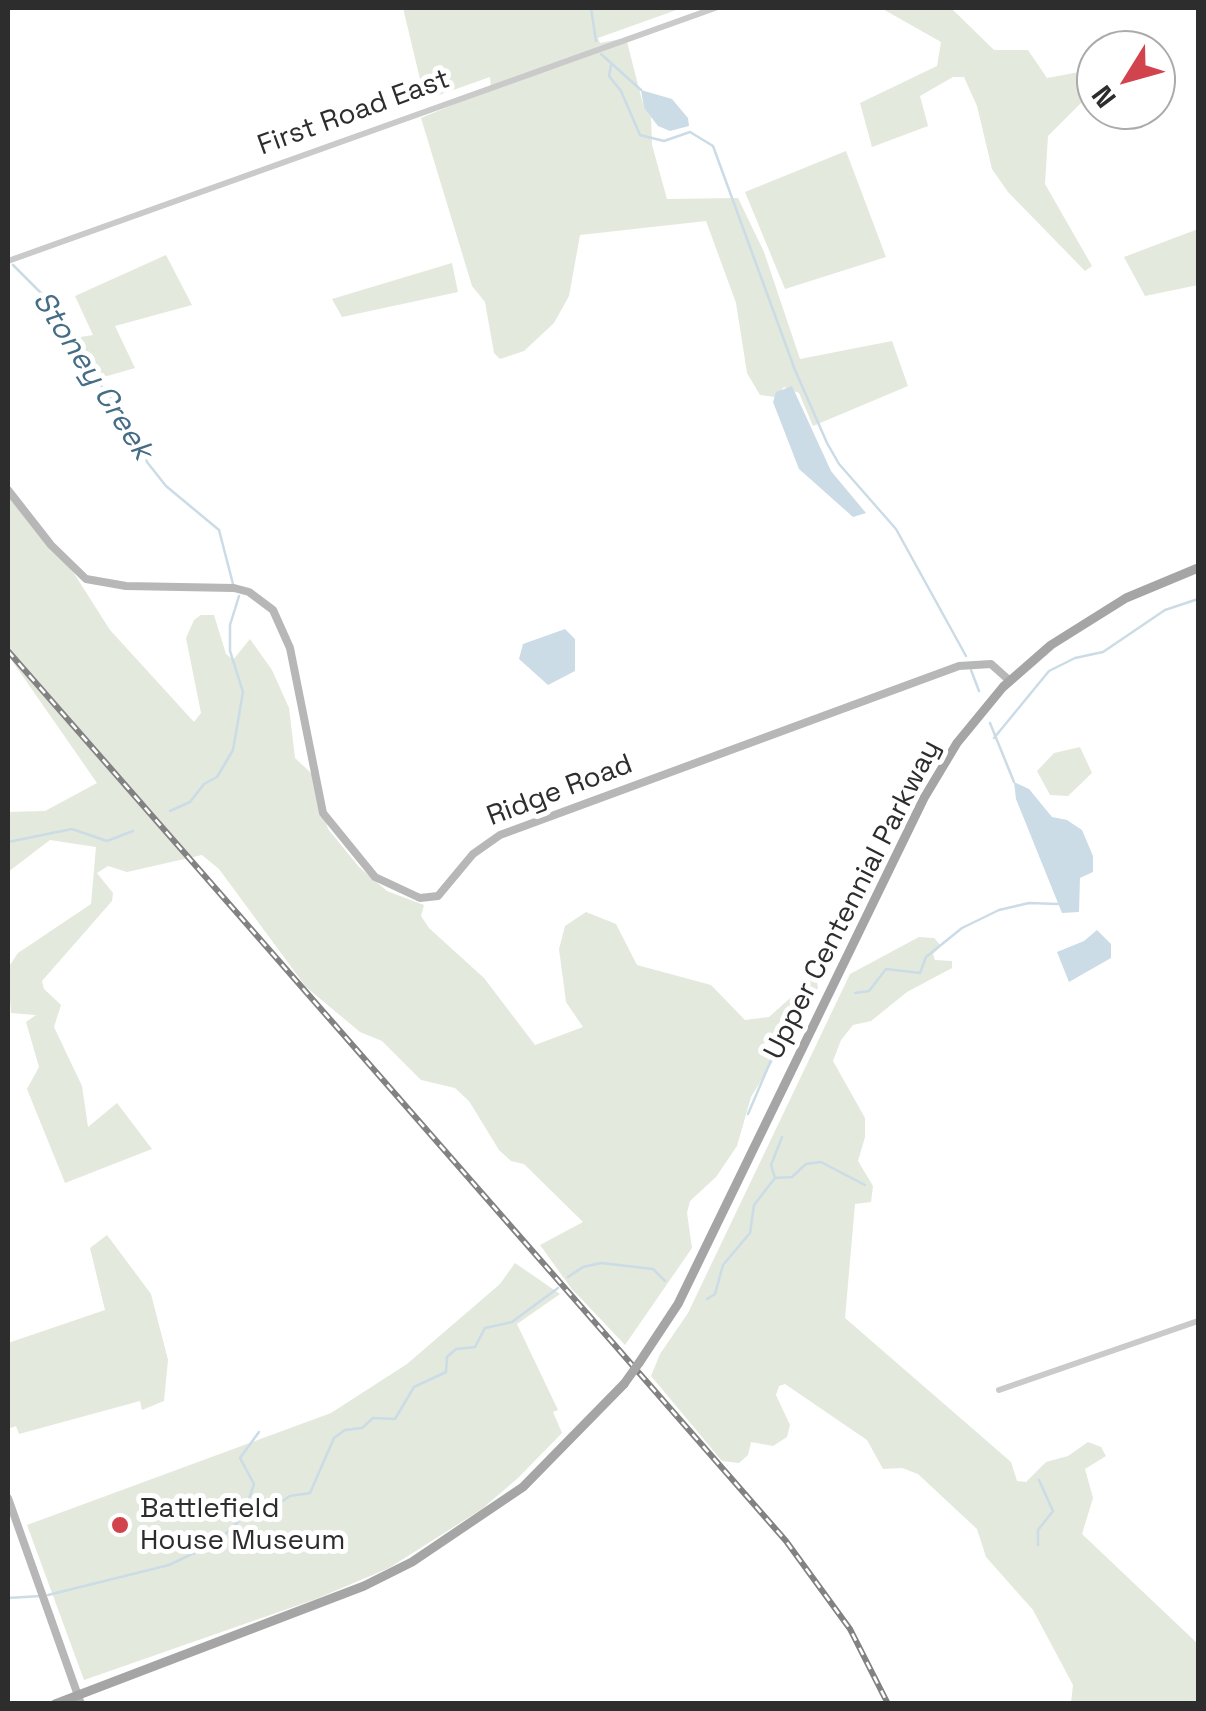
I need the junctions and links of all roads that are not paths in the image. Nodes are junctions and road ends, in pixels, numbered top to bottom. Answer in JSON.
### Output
{"nodes":[{"id":1,"x":715,"y":8,"type":"edge"},
{"id":2,"x":8,"y":261,"type":"edge"},
{"id":3,"x":8,"y":490,"type":"edge"},
{"id":4,"x":1198,"y":568,"type":"edge"},
{"id":5,"x":1010,"y":680,"type":"junction"},
{"id":6,"x":1198,"y":1320,"type":"edge"},
{"id":7,"x":999,"y":1390,"type":"dead end"},
{"id":8,"x":8,"y":1498,"type":"edge"},
{"id":9,"x":79,"y":1699,"type":"edge"},
{"id":10,"x":55,"y":1704,"type":"edge"}],
"edges":[{"from":1,"to":2,"type":"street","name":"First Road East"},
{"from":3,"to":5,"type":"main road","name":"Ridge Road"},
{"from":4,"to":5,"type":"main road","name":"Upper Centennial Parkway"},
{"from":5,"to":9,"type":"main road","name":"Upper Centennial Parkway","bridge":true},
{"from":6,"to":7,"type":"street"},
{"from":8,"to":9,"type":"main road"},
{"from":9,"to":10,"type":"main road","name":"Upper Centennial Parkway"}]}
